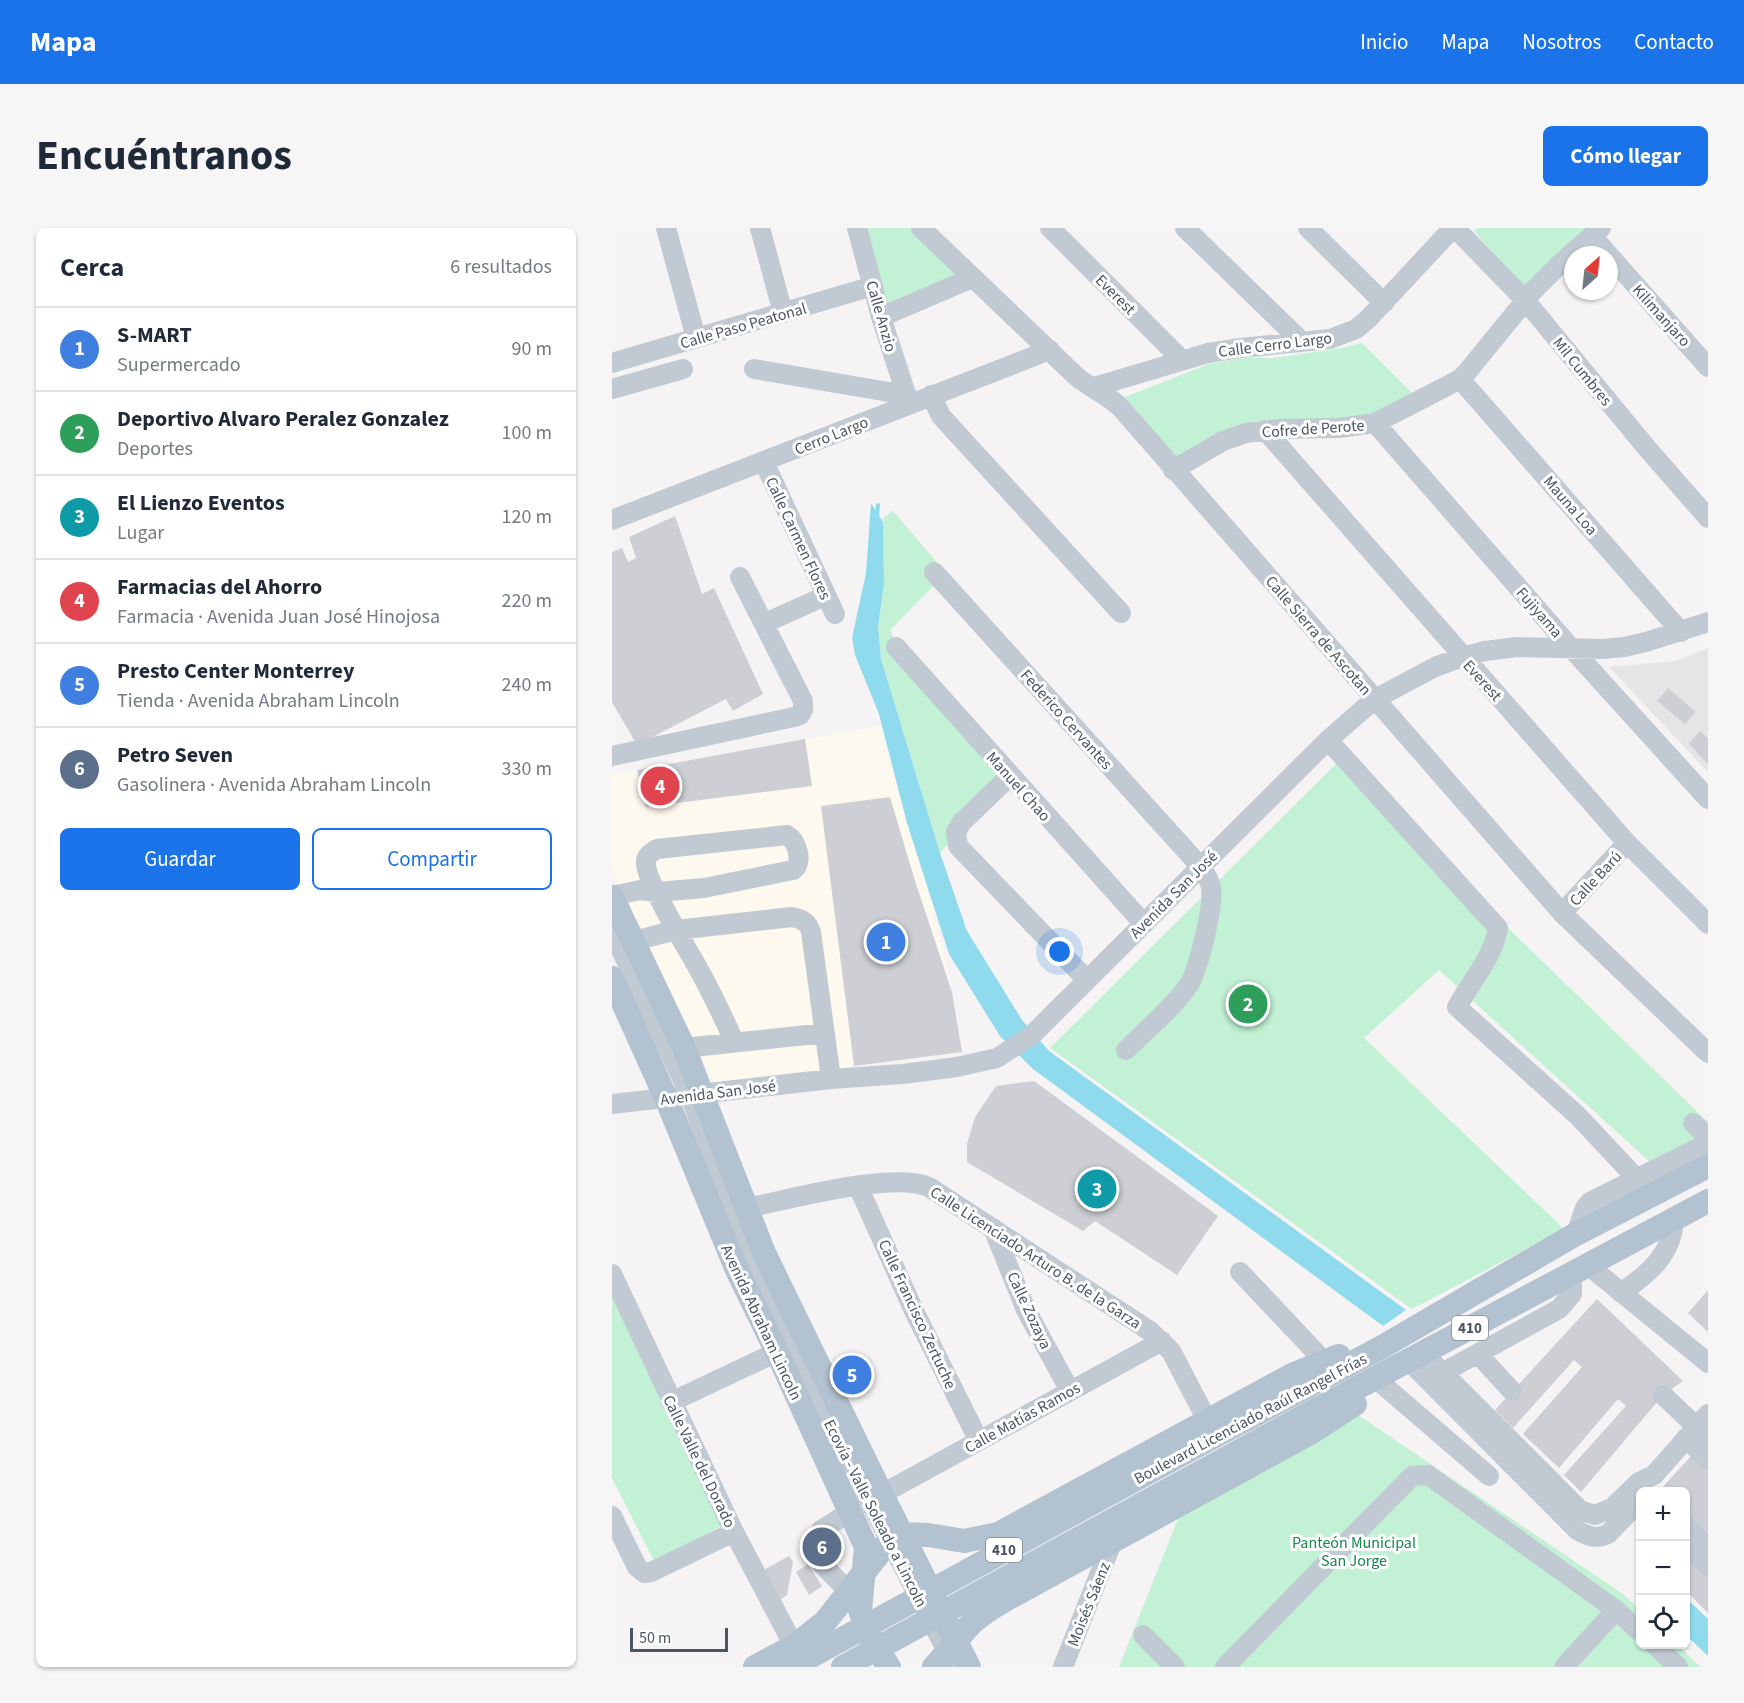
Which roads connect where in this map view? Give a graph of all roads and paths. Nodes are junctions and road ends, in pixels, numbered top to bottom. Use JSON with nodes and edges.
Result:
{"nodes":[{"id":1,"x":666,"y":228,"type":"edge"},
{"id":2,"x":760,"y":228,"type":"edge"},
{"id":3,"x":856,"y":228,"type":"edge"},
{"id":4,"x":921,"y":228,"type":"edge"},
{"id":5,"x":1050,"y":228,"type":"edge"},
{"id":6,"x":1185,"y":228,"type":"edge"},
{"id":7,"x":1308,"y":228,"type":"edge"},
{"id":8,"x":1454,"y":228,"type":"edge"},
{"id":9,"x":1596,"y":232,"type":"edge"},
{"id":10,"x":972,"y":278,"type":"junction"},
{"id":11,"x":873,"y":286,"type":"junction"},
{"id":12,"x":1525,"y":300,"type":"junction"},
{"id":13,"x":1384,"y":303,"type":"junction"},
{"id":14,"x":783,"y":313,"type":"junction"},
{"id":15,"x":881,"y":317,"type":"junction"},
{"id":16,"x":696,"y":338,"type":"junction"},
{"id":17,"x":1301,"y":341,"type":"junction"},
{"id":18,"x":1050,"y":350,"type":"junction"},
{"id":19,"x":1182,"y":360,"type":"junction"},
{"id":20,"x":612,"y":363,"type":"edge"},
{"id":21,"x":1708,"y":367,"type":"edge"},
{"id":22,"x":683,"y":369,"type":"dead end"},
{"id":23,"x":754,"y":369,"type":"dead end"},
{"id":24,"x":1460,"y":379,"type":"junction"},
{"id":25,"x":1094,"y":387,"type":"junction"},
{"id":26,"x":612,"y":389,"type":"edge"},
{"id":27,"x":931,"y":395,"type":"junction"},
{"id":28,"x":908,"y":398,"type":"junction"},
{"id":29,"x":1375,"y":423,"type":"junction"},
{"id":30,"x":1264,"y":430,"type":"junction"},
{"id":31,"x":764,"y":462,"type":"junction"},
{"id":32,"x":1173,"y":470,"type":"junction"},
{"id":33,"x":1708,"y":518,"type":"edge"},
{"id":34,"x":612,"y":520,"type":"edge"},
{"id":35,"x":934,"y":572,"type":"dead end"},
{"id":36,"x":740,"y":577,"type":"dead end"},
{"id":37,"x":825,"y":596,"type":"junction"},
{"id":38,"x":1121,"y":613,"type":"dead end"},
{"id":39,"x":835,"y":614,"type":"dead end"},
{"id":40,"x":1708,"y":622,"type":"edge"},
{"id":41,"x":765,"y":623,"type":"junction"},
{"id":42,"x":1681,"y":632,"type":"junction"},
{"id":43,"x":896,"y":647,"type":"dead end"},
{"id":44,"x":1572,"y":649,"type":"junction"},
{"id":45,"x":1462,"y":657,"type":"junction"},
{"id":46,"x":1375,"y":699,"type":"junction"},
{"id":47,"x":1328,"y":740,"type":"junction"},
{"id":48,"x":612,"y":756,"type":"edge"},
{"id":49,"x":1010,"y":776,"type":"junction"},
{"id":50,"x":1708,"y":799,"type":"edge"},
{"id":51,"x":1627,"y":843,"type":"junction"},
{"id":52,"x":1200,"y":866,"type":"junction"},
{"id":53,"x":657,"y":892,"type":"junction"},
{"id":54,"x":612,"y":897,"type":"edge"},
{"id":55,"x":1562,"y":913,"type":"junction"},
{"id":56,"x":1144,"y":924,"type":"junction"},
{"id":57,"x":1708,"y":924,"type":"edge"},
{"id":58,"x":676,"y":930,"type":"junction"},
{"id":59,"x":619,"y":941,"type":"edge"},
{"id":60,"x":612,"y":978,"type":"edge"},
{"id":61,"x":1087,"y":980,"type":"junction"},
{"id":62,"x":825,"y":1033,"type":"junction"},
{"id":63,"x":734,"y":1041,"type":"junction"},
{"id":64,"x":684,"y":1048,"type":"junction"},
{"id":65,"x":1126,"y":1050,"type":"dead end"},
{"id":66,"x":1708,"y":1053,"type":"edge"},
{"id":67,"x":831,"y":1079,"type":"junction"},
{"id":68,"x":685,"y":1096,"type":"junction"},
{"id":69,"x":612,"y":1104,"type":"edge"},
{"id":70,"x":1693,"y":1123,"type":"dead end"},
{"id":71,"x":1708,"y":1138,"type":"edge"},
{"id":72,"x":1708,"y":1143,"type":"edge"},
{"id":73,"x":1708,"y":1153,"type":"edge"},
{"id":74,"x":1708,"y":1166,"type":"edge"},
{"id":75,"x":1637,"y":1179,"type":"junction"},
{"id":76,"x":1676,"y":1183,"type":"junction"},
{"id":77,"x":858,"y":1186,"type":"junction"},
{"id":78,"x":1708,"y":1202,"type":"edge"},
{"id":79,"x":746,"y":1208,"type":"junction"},
{"id":80,"x":1674,"y":1220,"type":"junction"},
{"id":81,"x":993,"y":1228,"type":"junction"},
{"id":82,"x":1576,"y":1234,"type":"junction"},
{"id":83,"x":1580,"y":1271,"type":"junction"},
{"id":84,"x":1240,"y":1272,"type":"dead end"},
{"id":85,"x":612,"y":1274,"type":"edge"},
{"id":86,"x":1621,"y":1293,"type":"junction"},
{"id":87,"x":1162,"y":1341,"type":"junction"},
{"id":88,"x":1382,"y":1347,"type":"junction"},
{"id":89,"x":777,"y":1352,"type":"junction"},
{"id":90,"x":1478,"y":1354,"type":"junction"},
{"id":91,"x":1410,"y":1359,"type":"junction"},
{"id":92,"x":1324,"y":1361,"type":"junction"},
{"id":93,"x":1708,"y":1363,"type":"edge"},
{"id":94,"x":1436,"y":1377,"type":"junction"},
{"id":95,"x":1382,"y":1384,"type":"junction"},
{"id":96,"x":1070,"y":1391,"type":"junction"},
{"id":97,"x":1512,"y":1391,"type":"dead end"},
{"id":98,"x":1663,"y":1395,"type":"dead end"},
{"id":99,"x":671,"y":1402,"type":"junction"},
{"id":100,"x":1212,"y":1427,"type":"junction"},
{"id":101,"x":1699,"y":1429,"type":"edge"},
{"id":102,"x":979,"y":1441,"type":"junction"},
{"id":103,"x":1708,"y":1460,"type":"edge"},
{"id":104,"x":1489,"y":1476,"type":"dead end"},
{"id":105,"x":1647,"y":1487,"type":"edge"},
{"id":106,"x":1075,"y":1492,"type":"junction"},
{"id":107,"x":882,"y":1494,"type":"junction"},
{"id":108,"x":1636,"y":1496,"type":"edge"},
{"id":109,"x":850,"y":1512,"type":"junction"},
{"id":110,"x":612,"y":1516,"type":"edge"},
{"id":111,"x":1690,"y":1530,"type":"edge"},
{"id":112,"x":734,"y":1532,"type":"junction"},
{"id":113,"x":892,"y":1541,"type":"junction"},
{"id":114,"x":1107,"y":1544,"type":"junction"},
{"id":115,"x":1708,"y":1548,"type":"edge"},
{"id":116,"x":1690,"y":1549,"type":"edge"},
{"id":117,"x":1708,"y":1566,"type":"edge"},
{"id":118,"x":864,"y":1571,"type":"junction"},
{"id":119,"x":848,"y":1592,"type":"junction"},
{"id":120,"x":1616,"y":1610,"type":"junction"},
{"id":121,"x":1636,"y":1628,"type":"edge"},
{"id":122,"x":1143,"y":1635,"type":"dead end"},
{"id":123,"x":1659,"y":1649,"type":"edge"},
{"id":124,"x":787,"y":1658,"type":"edge"},
{"id":125,"x":946,"y":1659,"type":"edge"},
{"id":126,"x":755,"y":1667,"type":"edge"},
{"id":127,"x":843,"y":1667,"type":"edge"},
{"id":128,"x":889,"y":1667,"type":"edge"},
{"id":129,"x":969,"y":1667,"type":"edge"},
{"id":130,"x":1063,"y":1667,"type":"edge"},
{"id":131,"x":1175,"y":1667,"type":"edge"},
{"id":132,"x":1225,"y":1667,"type":"edge"},
{"id":133,"x":1564,"y":1667,"type":"edge"},
{"id":134,"x":1678,"y":1667,"type":"edge"}],
"edges":[{"from":1,"to":16,"type":"street"},
{"from":2,"to":14,"type":"street"},
{"from":3,"to":11,"type":"street","name":"Calle Anzio"},
{"from":4,"to":10,"type":"street","name":"Calle Sierra de Ascotan"},
{"from":5,"to":19,"type":"street","name":"Everest"},
{"from":6,"to":17,"type":"street"},
{"from":7,"to":13,"type":"street"},
{"from":8,"to":12,"type":"street","name":"Mil Cumbres"},
{"from":8,"to":13,"type":"street","name":"Calle Cerro Largo"},
{"from":9,"to":12,"type":"street","name":"Cofre de Perote"},
{"from":9,"to":21,"type":"street","name":"Kilimanjaro"},
{"from":10,"to":15,"type":"street"},
{"from":10,"to":18,"type":"street","name":"Calle Sierra de Ascotan"},
{"from":11,"to":14,"type":"street","name":"Calle Paso Peatonal"},
{"from":11,"to":15,"type":"street","name":"Calle Anzio"},
{"from":12,"to":24,"type":"street","name":"Cofre de Perote"},
{"from":12,"to":33,"type":"street","name":"Mil Cumbres"},
{"from":13,"to":17,"type":"street","name":"Calle Cerro Largo"},
{"from":14,"to":16,"type":"street","name":"Calle Paso Peatonal"},
{"from":15,"to":28,"type":"street","name":"Calle Anzio"},
{"from":16,"to":20,"type":"street","name":"Calle Paso Peatonal"},
{"from":17,"to":19,"type":"street","name":"Calle Cerro Largo"},
{"from":18,"to":25,"type":"street","name":"Calle Sierra de Ascotan"},
{"from":18,"to":27,"type":"street","name":"Cerro Largo"},
{"from":19,"to":25,"type":"street","name":"Calle Cerro Largo"},
{"from":22,"to":26,"type":"street"},
{"from":23,"to":28,"type":"street"},
{"from":24,"to":29,"type":"street","name":"Cofre de Perote"},
{"from":24,"to":42,"type":"street","name":"Mauna Loa"},
{"from":25,"to":32,"type":"street","name":"Calle Sierra de Ascotan"},
{"from":27,"to":28,"type":"street","name":"Cerro Largo"},
{"from":27,"to":38,"type":"street"},
{"from":28,"to":31,"type":"street","name":"Cerro Largo"},
{"from":29,"to":30,"type":"street","name":"Cofre de Perote"},
{"from":29,"to":44,"type":"street","name":"Fujiyama"},
{"from":30,"to":32,"type":"street","name":"Cofre de Perote"},
{"from":30,"to":45,"type":"street","name":"Everest"},
{"from":31,"to":34,"type":"street","name":"Cerro Largo"},
{"from":31,"to":37,"type":"street","name":"Calle Carmen Flores"},
{"from":32,"to":46,"type":"street","name":"Calle Sierra de Ascotan"},
{"from":35,"to":52,"type":"street","name":"Federico Cervantes"},
{"from":36,"to":41,"type":"street"},
{"from":37,"to":39,"type":"street","name":"Calle Carmen Flores"},
{"from":37,"to":41,"type":"street"},
{"from":40,"to":42,"type":"street","name":"Avenida San José"},
{"from":41,"to":48,"type":"street"},
{"from":42,"to":44,"type":"street","name":"Avenida San José"},
{"from":43,"to":49,"type":"street","name":"Manuel Chao"},
{"from":44,"to":45,"type":"street","name":"Avenida San José"},
{"from":44,"to":50,"type":"street","name":"Fujiyama"},
{"from":45,"to":46,"type":"street","name":"Avenida San José"},
{"from":45,"to":51,"type":"street","name":"Everest"},
{"from":46,"to":47,"type":"street","name":"Avenida San José"},
{"from":46,"to":55,"type":"street","name":"Calle Sierra de Ascotan"},
{"from":47,"to":52,"type":"street","name":"Avenida San José"},
{"from":47,"to":75,"type":"street"},
{"from":49,"to":56,"type":"street","name":"Manuel Chao"},
{"from":49,"to":61,"type":"street"},
{"from":51,"to":55,"type":"street","name":"Calle Barú"},
{"from":51,"to":57,"type":"street","name":"Everest"},
{"from":52,"to":56,"type":"street","name":"Avenida San José"},
{"from":52,"to":65,"type":"street","name":"Federico Cervantes"},
{"from":53,"to":53,"type":"street"},
{"from":53,"to":54,"type":"street"},
{"from":53,"to":58,"type":"street"},
{"from":54,"to":59,"type":"main road"},
{"from":55,"to":66,"type":"street","name":"Calle Sierra de Ascotan"},
{"from":56,"to":61,"type":"street","name":"Avenida San José"},
{"from":58,"to":59,"type":"street"},
{"from":58,"to":62,"type":"street"},
{"from":58,"to":63,"type":"street"},
{"from":59,"to":64,"type":"main road"},
{"from":59,"to":68,"type":"street","name":"Ecovía - Valle Soleado a Lincoln"},
{"from":60,"to":68,"type":"main road","name":"Avenida Abraham Lincoln"},
{"from":61,"to":67,"type":"street","name":"Avenida San José"},
{"from":62,"to":63,"type":"street"},
{"from":62,"to":67,"type":"street"},
{"from":63,"to":64,"type":"street"},
{"from":64,"to":68,"type":"main road"},
{"from":67,"to":68,"type":"street","name":"Avenida San José"},
{"from":68,"to":69,"type":"street","name":"Avenida San José"},
{"from":68,"to":79,"type":"main road"},
{"from":68,"to":89,"type":"main road","name":"Avenida Abraham Lincoln"},
{"from":68,"to":113,"type":"street","name":"Ecovía - Valle Soleado a Lincoln"},
{"from":70,"to":71,"type":"street"},
{"from":72,"to":75,"type":"street"},
{"from":73,"to":76,"type":"main road"},
{"from":74,"to":76,"type":"main road","name":"Boulevard Licenciado Raúl Rangel Frías","number":"410"},
{"from":75,"to":82,"type":"street"},
{"from":76,"to":82,"type":"main road","name":"Boulevard Licenciado Raúl Rangel Frías","number":"410"},
{"from":77,"to":79,"type":"street","name":"Calle Licenciado Arturo B. de la Garza"},
{"from":77,"to":81,"type":"street","name":"Calle Licenciado Arturo B. de la Garza"},
{"from":77,"to":102,"type":"street","name":"Calle Francisco Zertuche"},
{"from":78,"to":80,"type":"main road","name":"Boulevard Licenciado Raúl Rangel Frías","number":"410"},
{"from":79,"to":107,"type":"main road"},
{"from":80,"to":83,"type":"main road","name":"Boulevard Licenciado Raúl Rangel Frías","number":"410"},
{"from":80,"to":86,"type":"street"},
{"from":81,"to":87,"type":"street","name":"Calle Licenciado Arturo B. de la Garza"},
{"from":81,"to":96,"type":"street","name":"Calle Zozaya"},
{"from":82,"to":88,"type":"main road","name":"Boulevard Licenciado Raúl Rangel Frías","number":"410"},
{"from":83,"to":86,"type":"street"},
{"from":83,"to":90,"type":"street"},
{"from":83,"to":91,"type":"main road","name":"Boulevard Licenciado Raúl Rangel Frías","number":"410"},
{"from":84,"to":92,"type":"street"},
{"from":85,"to":99,"type":"street","name":"Calle Valle del Dorado"},
{"from":86,"to":93,"type":"street"},
{"from":87,"to":96,"type":"street","name":"Calle Matías Ramos"},
{"from":87,"to":100,"type":"street","name":"Calle Licenciado Arturo B. de la Garza"},
{"from":88,"to":92,"type":"main road"},
{"from":88,"to":100,"type":"main road","name":"Boulevard Licenciado Raúl Rangel Frías","number":"410"},
{"from":89,"to":99,"type":"street"},
{"from":89,"to":109,"type":"main road","name":"Avenida Abraham Lincoln"},
{"from":90,"to":94,"type":"street"},
{"from":90,"to":97,"type":"street"},
{"from":91,"to":94,"type":"street"},
{"from":91,"to":95,"type":"main road"},
{"from":91,"to":127,"type":"main road","name":"Boulevard Licenciado Raúl Rangel Frías","number":"410"},
{"from":92,"to":100,"type":"main road"},
{"from":94,"to":108,"type":"street"},
{"from":95,"to":104,"type":"street"},
{"from":95,"to":114,"type":"main road"},
{"from":96,"to":102,"type":"street","name":"Calle Matías Ramos"},
{"from":98,"to":101,"type":"street"},
{"from":99,"to":112,"type":"street","name":"Calle Valle del Dorado"},
{"from":100,"to":106,"type":"main road"},
{"from":100,"to":124,"type":"main road","name":"Boulevard Licenciado Raúl Rangel Frías","number":"410"},
{"from":101,"to":103,"type":"street"},
{"from":101,"to":105,"type":"street"},
{"from":102,"to":107,"type":"street","name":"Calle Matías Ramos"},
{"from":106,"to":113,"type":"main road"},
{"from":106,"to":114,"type":"main road"},
{"from":106,"to":114,"type":"main road"},
{"from":107,"to":113,"type":"main road"},
{"from":109,"to":118,"type":"main road","name":"Avenida Abraham Lincoln"},
{"from":109,"to":119,"type":"street"},
{"from":110,"to":112,"type":"street"},
{"from":111,"to":115,"type":"street"},
{"from":112,"to":124,"type":"street","name":"Calle Valle del Dorado"},
{"from":113,"to":118,"type":"main road"},
{"from":113,"to":125,"type":"main road"},
{"from":114,"to":125,"type":"main road"},
{"from":114,"to":130,"type":"street","name":"Moisés Sáenz"},
{"from":116,"to":117,"type":"street"},
{"from":118,"to":119,"type":"main road"},
{"from":118,"to":128,"type":"main road","name":"Avenida Abraham Lincoln"},
{"from":119,"to":124,"type":"main road"},
{"from":120,"to":121,"type":"street"},
{"from":120,"to":132,"type":"street"},
{"from":120,"to":133,"type":"street"},
{"from":122,"to":131,"type":"street"},
{"from":123,"to":134,"type":"street"},
{"from":124,"to":126,"type":"main road"},
{"from":125,"to":129,"type":"main road"}]}
